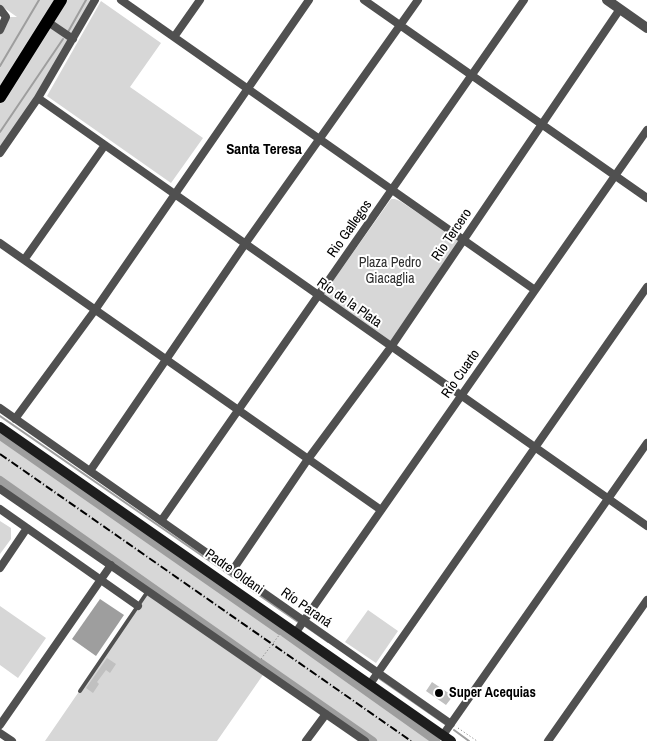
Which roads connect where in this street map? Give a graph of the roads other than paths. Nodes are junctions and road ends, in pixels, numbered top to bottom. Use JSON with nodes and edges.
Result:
{"nodes":[{"id":1,"x":61,"y":0,"type":"edge"},
{"id":2,"x":95,"y":0,"type":"edge"},
{"id":3,"x":121,"y":0,"type":"edge"},
{"id":4,"x":200,"y":0,"type":"edge"},
{"id":5,"x":309,"y":0,"type":"edge"},
{"id":6,"x":364,"y":0,"type":"edge"},
{"id":7,"x":418,"y":0,"type":"edge"},
{"id":8,"x":524,"y":0,"type":"edge"},
{"id":9,"x":607,"y":0,"type":"edge"},
{"id":10,"x":0,"y":9,"type":"edge"},
{"id":11,"x":620,"y":9,"type":"junction"},
{"id":12,"x":48,"y":22,"type":"junction"},
{"id":13,"x":400,"y":25,"type":"junction"},
{"id":14,"x":647,"y":28,"type":"edge"},
{"id":15,"x":0,"y":30,"type":"edge"},
{"id":16,"x":174,"y":37,"type":"junction"},
{"id":17,"x":73,"y":39,"type":"junction"},
{"id":18,"x":472,"y":75,"type":"junction"},
{"id":19,"x":248,"y":89,"type":"junction"},
{"id":20,"x":0,"y":97,"type":"edge"},
{"id":21,"x":38,"y":98,"type":"junction"},
{"id":22,"x":543,"y":125,"type":"junction"},
{"id":23,"x":647,"y":130,"type":"edge"},
{"id":24,"x":320,"y":140,"type":"junction"},
{"id":25,"x":105,"y":145,"type":"junction"},
{"id":26,"x":0,"y":153,"type":"edge"},
{"id":27,"x":615,"y":176,"type":"junction"},
{"id":28,"x":392,"y":190,"type":"junction"},
{"id":29,"x":175,"y":194,"type":"junction"},
{"id":30,"x":647,"y":198,"type":"edge"},
{"id":31,"x":464,"y":240,"type":"junction"},
{"id":32,"x":0,"y":243,"type":"edge"},
{"id":33,"x":245,"y":244,"type":"junction"},
{"id":34,"x":24,"y":260,"type":"junction"},
{"id":35,"x":647,"y":287,"type":"edge"},
{"id":36,"x":535,"y":290,"type":"junction"},
{"id":37,"x":319,"y":296,"type":"junction"},
{"id":38,"x":95,"y":310,"type":"junction"},
{"id":39,"x":390,"y":347,"type":"junction"},
{"id":40,"x":166,"y":360,"type":"junction"},
{"id":41,"x":460,"y":396,"type":"junction"},
{"id":42,"x":0,"y":408,"type":"edge"},
{"id":43,"x":239,"y":410,"type":"junction"},
{"id":44,"x":15,"y":419,"type":"junction"},
{"id":45,"x":0,"y":427,"type":"edge"},
{"id":46,"x":647,"y":443,"type":"edge"},
{"id":47,"x":534,"y":448,"type":"junction"},
{"id":48,"x":308,"y":459,"type":"junction"},
{"id":49,"x":90,"y":471,"type":"junction"},
{"id":50,"x":0,"y":489,"type":"edge"},
{"id":51,"x":608,"y":499,"type":"junction"},
{"id":52,"x":0,"y":509,"type":"edge"},
{"id":53,"x":381,"y":510,"type":"junction"},
{"id":54,"x":161,"y":521,"type":"junction"},
{"id":55,"x":647,"y":526,"type":"edge"},
{"id":56,"x":27,"y":528,"type":"junction"},
{"id":57,"x":111,"y":565,"type":"junction"},
{"id":58,"x":0,"y":568,"type":"edge"},
{"id":59,"x":232,"y":571,"type":"junction"},
{"id":60,"x":101,"y":580,"type":"junction"},
{"id":61,"x":148,"y":591,"type":"junction"},
{"id":62,"x":647,"y":600,"type":"edge"},
{"id":63,"x":138,"y":606,"type":"junction"},
{"id":64,"x":303,"y":621,"type":"junction"},
{"id":65,"x":292,"y":629,"type":"junction"},
{"id":66,"x":378,"y":673,"type":"junction"},
{"id":67,"x":370,"y":684,"type":"junction"},
{"id":68,"x":80,"y":691,"type":"dead end"},
{"id":69,"x":326,"y":714,"type":"junction"},
{"id":70,"x":451,"y":724,"type":"junction"},
{"id":71,"x":0,"y":725,"type":"edge"},
{"id":72,"x":0,"y":733,"type":"edge"},
{"id":73,"x":447,"y":738,"type":"edge"},
{"id":74,"x":12,"y":741,"type":"edge"},
{"id":75,"x":306,"y":741,"type":"edge"},
{"id":76,"x":365,"y":741,"type":"edge"},
{"id":77,"x":548,"y":741,"type":"edge"}],
"edges":[{"from":1,"to":12,"type":"highway"},
{"from":2,"to":17,"type":"street"},
{"from":3,"to":16,"type":"street"},
{"from":4,"to":16,"type":"street"},
{"from":5,"to":19,"type":"street"},
{"from":6,"to":13,"type":"street"},
{"from":7,"to":13,"type":"street"},
{"from":8,"to":18,"type":"street","name":"Rio Gallegos"},
{"from":9,"to":11,"type":"street"},
{"from":10,"to":15,"type":"street"},
{"from":11,"to":14,"type":"street"},
{"from":11,"to":22,"type":"street","name":"Rio Tercero"},
{"from":12,"to":17,"type":"street"},
{"from":12,"to":20,"type":"highway"},
{"from":13,"to":18,"type":"street"},
{"from":13,"to":24,"type":"street"},
{"from":16,"to":19,"type":"street"},
{"from":17,"to":21,"type":"street"},
{"from":18,"to":22,"type":"street"},
{"from":18,"to":28,"type":"street","name":"Rio Gallegos"},
{"from":19,"to":24,"type":"street"},
{"from":19,"to":29,"type":"street"},
{"from":21,"to":25,"type":"street","name":"Río de la Plata"},
{"from":21,"to":26,"type":"street"},
{"from":22,"to":27,"type":"street"},
{"from":22,"to":31,"type":"street","name":"Rio Tercero"},
{"from":23,"to":27,"type":"street","name":"Río Cuarto"},
{"from":24,"to":28,"type":"street"},
{"from":24,"to":33,"type":"street"},
{"from":25,"to":29,"type":"street","name":"Río de la Plata"},
{"from":25,"to":34,"type":"street"},
{"from":27,"to":30,"type":"street"},
{"from":27,"to":36,"type":"street","name":"Río Cuarto"},
{"from":28,"to":31,"type":"street"},
{"from":28,"to":37,"type":"street","name":"Rio Gallegos"},
{"from":29,"to":33,"type":"street","name":"Río de la Plata"},
{"from":29,"to":38,"type":"street"},
{"from":31,"to":36,"type":"street"},
{"from":31,"to":39,"type":"street","name":"Rio Tercero"},
{"from":32,"to":34,"type":"street"},
{"from":33,"to":37,"type":"street","name":"Río de la Plata"},
{"from":33,"to":40,"type":"street"},
{"from":34,"to":38,"type":"street"},
{"from":35,"to":47,"type":"street"},
{"from":36,"to":41,"type":"street","name":"Río Cuarto"},
{"from":37,"to":39,"type":"street","name":"Río de la Plata"},
{"from":37,"to":43,"type":"street","name":"Rio Gallegos"},
{"from":38,"to":40,"type":"street"},
{"from":38,"to":44,"type":"street"},
{"from":39,"to":41,"type":"street","name":"Río de la Plata"},
{"from":39,"to":48,"type":"street","name":"Rio Tercero"},
{"from":40,"to":43,"type":"street"},
{"from":40,"to":49,"type":"street"},
{"from":41,"to":47,"type":"street","name":"Río de la Plata"},
{"from":41,"to":53,"type":"street","name":"Río Cuarto"},
{"from":42,"to":44,"type":"street","name":"Río Paraná"},
{"from":43,"to":48,"type":"street"},
{"from":43,"to":54,"type":"street","name":"Rio Gallegos"},
{"from":44,"to":49,"type":"street","name":"Río Paraná"},
{"from":45,"to":65,"type":"main road","name":"Padre Oldani"},
{"from":46,"to":51,"type":"street"},
{"from":47,"to":51,"type":"street","name":"Río de la Plata"},
{"from":47,"to":66,"type":"street"},
{"from":48,"to":53,"type":"street"},
{"from":48,"to":59,"type":"street","name":"Rio Tercero"},
{"from":49,"to":54,"type":"street","name":"Río Paraná"},
{"from":50,"to":57,"type":"street"},
{"from":51,"to":55,"type":"street","name":"Río de la Plata"},
{"from":51,"to":70,"type":"street"},
{"from":52,"to":56,"type":"street"},
{"from":53,"to":64,"type":"street","name":"Río Cuarto"},
{"from":54,"to":59,"type":"street","name":"Río Paraná"},
{"from":56,"to":58,"type":"street"},
{"from":56,"to":60,"type":"street"},
{"from":57,"to":60,"type":"street"},
{"from":57,"to":61,"type":"street"},
{"from":59,"to":64,"type":"street","name":"Río Paraná"},
{"from":60,"to":63,"type":"street"},
{"from":60,"to":71,"type":"street"},
{"from":61,"to":63,"type":"lane"},
{"from":61,"to":69,"type":"street"},
{"from":62,"to":77,"type":"street"},
{"from":63,"to":68,"type":"lane"},
{"from":64,"to":65,"type":"street","name":"Río Cuarto"},
{"from":64,"to":66,"type":"street","name":"Río Paraná"},
{"from":65,"to":67,"type":"main road","name":"Padre Oldani"},
{"from":66,"to":67,"type":"street"},
{"from":66,"to":70,"type":"street","name":"Río Paraná"},
{"from":67,"to":73,"type":"main road","name":"Padre Oldani"},
{"from":69,"to":75,"type":"street"},
{"from":69,"to":76,"type":"street"},
{"from":70,"to":73,"type":"street"},
{"from":72,"to":74,"type":"street"}]}
